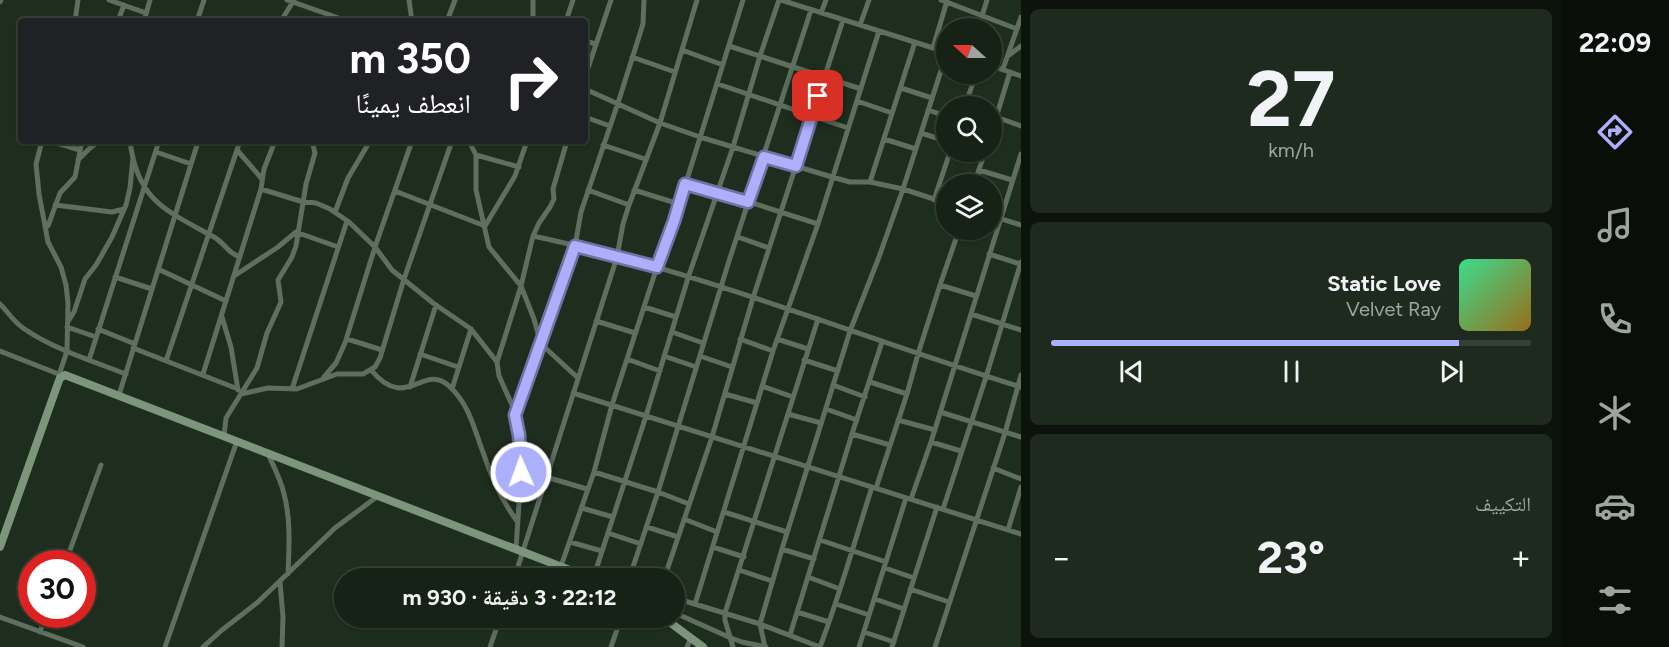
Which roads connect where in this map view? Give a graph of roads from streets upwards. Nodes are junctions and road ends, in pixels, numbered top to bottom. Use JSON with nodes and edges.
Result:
{"nodes":[{"id":1,"x":78,"y":0,"type":"edge"},
{"id":2,"x":109,"y":0,"type":"edge"},
{"id":3,"x":150,"y":0,"type":"edge"},
{"id":4,"x":204,"y":0,"type":"edge"},
{"id":5,"x":290,"y":0,"type":"edge"},
{"id":6,"x":409,"y":0,"type":"edge"},
{"id":7,"x":455,"y":0,"type":"edge"},
{"id":8,"x":533,"y":0,"type":"edge"},
{"id":9,"x":573,"y":0,"type":"edge"},
{"id":10,"x":611,"y":0,"type":"edge"},
{"id":11,"x":644,"y":0,"type":"edge"},
{"id":12,"x":697,"y":0,"type":"edge"},
{"id":13,"x":743,"y":0,"type":"edge"},
{"id":14,"x":780,"y":0,"type":"edge"},
{"id":15,"x":826,"y":0,"type":"edge"},
{"id":16,"x":869,"y":0,"type":"edge"},
{"id":17,"x":987,"y":0,"type":"edge"},
{"id":18,"x":945,"y":1,"type":"edge"},
{"id":19,"x":124,"y":5,"type":"junction"},
{"id":20,"x":811,"y":10,"type":"junction"},
{"id":21,"x":147,"y":13,"type":"junction"},
{"id":22,"x":821,"y":13,"type":"junction"},
{"id":23,"x":982,"y":16,"type":"junction"},
{"id":24,"x":1021,"y":16,"type":"edge"},
{"id":25,"x":75,"y":18,"type":"edge"},
{"id":26,"x":119,"y":18,"type":"edge"},
{"id":27,"x":145,"y":18,"type":"edge"},
{"id":28,"x":198,"y":18,"type":"edge"},
{"id":29,"x":284,"y":18,"type":"edge"},
{"id":30,"x":339,"y":18,"type":"edge"},
{"id":31,"x":412,"y":18,"type":"edge"},
{"id":32,"x":448,"y":18,"type":"edge"},
{"id":33,"x":533,"y":18,"type":"edge"},
{"id":34,"x":567,"y":18,"type":"edge"},
{"id":35,"x":843,"y":20,"type":"junction"},
{"id":36,"x":860,"y":25,"type":"junction"},
{"id":37,"x":1017,"y":29,"type":"junction"},
{"id":38,"x":879,"y":31,"type":"junction"},
{"id":39,"x":588,"y":42,"type":"edge"},
{"id":40,"x":915,"y":42,"type":"junction"},
{"id":41,"x":596,"y":44,"type":"junction"},
{"id":42,"x":729,"y":46,"type":"junction"},
{"id":43,"x":1021,"y":46,"type":"edge"},
{"id":44,"x":933,"y":48,"type":"junction"},
{"id":45,"x":936,"y":49,"type":"edge"},
{"id":46,"x":682,"y":50,"type":"junction"},
{"id":47,"x":760,"y":56,"type":"junction"},
{"id":48,"x":1007,"y":56,"type":"junction"},
{"id":49,"x":632,"y":57,"type":"junction"},
{"id":50,"x":723,"y":65,"type":"junction"},
{"id":51,"x":793,"y":66,"type":"junction"},
{"id":52,"x":588,"y":68,"type":"edge"},
{"id":53,"x":1003,"y":69,"type":"joint"},
{"id":54,"x":675,"y":72,"type":"junction"},
{"id":55,"x":1010,"y":72,"type":"junction"},
{"id":56,"x":1021,"y":76,"type":"edge"},
{"id":57,"x":825,"y":77,"type":"junction"},
{"id":58,"x":718,"y":84,"type":"junction"},
{"id":59,"x":936,"y":84,"type":"edge"},
{"id":60,"x":901,"y":88,"type":"junction"},
{"id":61,"x":861,"y":89,"type":"junction"},
{"id":62,"x":588,"y":90,"type":"edge"},
{"id":63,"x":748,"y":95,"type":"junction"},
{"id":64,"x":932,"y":98,"type":"junction"},
{"id":65,"x":1002,"y":98,"type":"edge"},
{"id":66,"x":857,"y":101,"type":"junction"},
{"id":67,"x":618,"y":104,"type":"junction"},
{"id":68,"x":781,"y":105,"type":"junction"},
{"id":69,"x":928,"y":110,"type":"junction"},
{"id":70,"x":892,"y":113,"type":"junction"},
{"id":71,"x":936,"y":113,"type":"edge"},
{"id":72,"x":811,"y":116,"type":"junction"},
{"id":73,"x":588,"y":118,"type":"edge"},
{"id":74,"x":1002,"y":119,"type":"edge"},
{"id":75,"x":660,"y":123,"type":"junction"},
{"id":76,"x":610,"y":126,"type":"junction"},
{"id":77,"x":1021,"y":126,"type":"edge"},
{"id":78,"x":848,"y":128,"type":"junction"},
{"id":79,"x":921,"y":133,"type":"junction"},
{"id":80,"x":700,"y":137,"type":"junction"},
{"id":81,"x":936,"y":138,"type":"edge"},
{"id":82,"x":884,"y":139,"type":"junction"},
{"id":83,"x":41,"y":144,"type":"edge"},
{"id":84,"x":60,"y":144,"type":"edge"},
{"id":85,"x":81,"y":144,"type":"edge"},
{"id":86,"x":95,"y":144,"type":"edge"},
{"id":87,"x":131,"y":144,"type":"edge"},
{"id":88,"x":158,"y":144,"type":"edge"},
{"id":89,"x":195,"y":144,"type":"edge"},
{"id":90,"x":239,"y":144,"type":"edge"},
{"id":91,"x":274,"y":144,"type":"edge"},
{"id":92,"x":313,"y":144,"type":"edge"},
{"id":93,"x":368,"y":144,"type":"edge"},
{"id":94,"x":411,"y":144,"type":"edge"},
{"id":95,"x":451,"y":144,"type":"edge"},
{"id":96,"x":470,"y":144,"type":"edge"},
{"id":97,"x":526,"y":144,"type":"edge"},
{"id":98,"x":565,"y":144,"type":"edge"},
{"id":99,"x":603,"y":145,"type":"junction"},
{"id":100,"x":733,"y":147,"type":"junction"},
{"id":101,"x":916,"y":149,"type":"junction"},
{"id":102,"x":80,"y":150,"type":"junction"},
{"id":103,"x":237,"y":150,"type":"junction"},
{"id":104,"x":156,"y":152,"type":"junction"},
{"id":105,"x":1021,"y":154,"type":"edge"},
{"id":106,"x":476,"y":155,"type":"junction"},
{"id":107,"x":133,"y":157,"type":"junction"},
{"id":108,"x":764,"y":157,"type":"junction"},
{"id":109,"x":645,"y":159,"type":"junction"},
{"id":110,"x":77,"y":161,"type":"junction"},
{"id":111,"x":947,"y":162,"type":"edge"},
{"id":112,"x":982,"y":162,"type":"edge"},
{"id":113,"x":191,"y":164,"type":"junction"},
{"id":114,"x":796,"y":166,"type":"junction"},
{"id":115,"x":1019,"y":166,"type":"edge"},
{"id":116,"x":519,"y":167,"type":"junction"},
{"id":117,"x":980,"y":170,"type":"junction"},
{"id":118,"x":978,"y":174,"type":"edge"},
{"id":119,"x":832,"y":177,"type":"junction"},
{"id":120,"x":262,"y":179,"type":"junction"},
{"id":121,"x":1012,"y":180,"type":"junction"},
{"id":122,"x":870,"y":182,"type":"junction"},
{"id":123,"x":685,"y":184,"type":"junction"},
{"id":124,"x":145,"y":189,"type":"junction"},
{"id":125,"x":261,"y":189,"type":"junction"},
{"id":126,"x":903,"y":189,"type":"junction"},
{"id":127,"x":395,"y":190,"type":"junction"},
{"id":128,"x":588,"y":190,"type":"junction"},
{"id":129,"x":634,"y":190,"type":"junction"},
{"id":130,"x":718,"y":192,"type":"junction"},
{"id":131,"x":934,"y":200,"type":"joint"},
{"id":132,"x":303,"y":201,"type":"junction"},
{"id":133,"x":748,"y":202,"type":"junction"},
{"id":134,"x":679,"y":204,"type":"junction"},
{"id":135,"x":55,"y":205,"type":"junction"},
{"id":136,"x":431,"y":205,"type":"junction"},
{"id":137,"x":629,"y":205,"type":"junction"},
{"id":138,"x":124,"y":209,"type":"junction"},
{"id":139,"x":335,"y":212,"type":"junction"},
{"id":140,"x":781,"y":212,"type":"junction"},
{"id":141,"x":1002,"y":212,"type":"edge"},
{"id":142,"x":175,"y":216,"type":"junction"},
{"id":143,"x":1002,"y":220,"type":"edge"},
{"id":144,"x":347,"y":221,"type":"junction"},
{"id":145,"x":818,"y":224,"type":"junction"},
{"id":146,"x":1021,"y":225,"type":"edge"},
{"id":147,"x":485,"y":226,"type":"junction"},
{"id":148,"x":47,"y":232,"type":"junction"},
{"id":149,"x":299,"y":232,"type":"junction"},
{"id":150,"x":209,"y":235,"type":"junction"},
{"id":151,"x":533,"y":236,"type":"junction"},
{"id":152,"x":738,"y":237,"type":"junction"},
{"id":153,"x":956,"y":240,"type":"edge"},
{"id":154,"x":993,"y":240,"type":"edge"},
{"id":155,"x":575,"y":246,"type":"junction"},
{"id":156,"x":338,"y":247,"type":"junction"},
{"id":157,"x":375,"y":248,"type":"junction"},
{"id":158,"x":769,"y":248,"type":"junction"},
{"id":159,"x":989,"y":254,"type":"junction"},
{"id":160,"x":617,"y":257,"type":"junction"},
{"id":161,"x":240,"y":258,"type":"junction"},
{"id":162,"x":1021,"y":263,"type":"edge"},
{"id":163,"x":657,"y":267,"type":"junction"},
{"id":164,"x":158,"y":269,"type":"junction"},
{"id":165,"x":234,"y":276,"type":"junction"},
{"id":166,"x":115,"y":277,"type":"junction"},
{"id":167,"x":688,"y":278,"type":"junction"},
{"id":168,"x":404,"y":279,"type":"junction"},
{"id":169,"x":192,"y":285,"type":"junction"},
{"id":170,"x":940,"y":285,"type":"junction"},
{"id":171,"x":521,"y":286,"type":"junction"},
{"id":172,"x":721,"y":287,"type":"junction"},
{"id":173,"x":152,"y":289,"type":"junction"},
{"id":174,"x":976,"y":296,"type":"junction"},
{"id":175,"x":753,"y":298,"type":"junction"},
{"id":176,"x":226,"y":301,"type":"junction"},
{"id":177,"x":0,"y":304,"type":"edge"},
{"id":178,"x":436,"y":305,"type":"junction"},
{"id":179,"x":644,"y":307,"type":"junction"},
{"id":180,"x":788,"y":309,"type":"junction"},
{"id":181,"x":971,"y":314,"type":"junction"},
{"id":182,"x":221,"y":315,"type":"junction"},
{"id":183,"x":676,"y":317,"type":"junction"},
{"id":184,"x":818,"y":319,"type":"junction"},
{"id":185,"x":596,"y":321,"type":"junction"},
{"id":186,"x":67,"y":324,"type":"junction"},
{"id":187,"x":1002,"y":325,"type":"junction"},
{"id":188,"x":98,"y":329,"type":"junction"},
{"id":189,"x":471,"y":329,"type":"junction"},
{"id":190,"x":1021,"y":330,"type":"edge"},
{"id":191,"x":850,"y":331,"type":"junction"},
{"id":192,"x":672,"y":332,"type":"junction"},
{"id":193,"x":635,"y":333,"type":"junction"},
{"id":194,"x":96,"y":337,"type":"junction"},
{"id":195,"x":347,"y":339,"type":"junction"},
{"id":196,"x":740,"y":339,"type":"junction"},
{"id":197,"x":777,"y":339,"type":"junction"},
{"id":198,"x":882,"y":342,"type":"junction"},
{"id":199,"x":703,"y":343,"type":"junction"},
{"id":200,"x":541,"y":344,"type":"junction"},
{"id":201,"x":134,"y":346,"type":"junction"},
{"id":202,"x":808,"y":349,"type":"junction"},
{"id":203,"x":382,"y":350,"type":"junction"},
{"id":204,"x":0,"y":351,"type":"edge"},
{"id":205,"x":67,"y":351,"type":"junction"},
{"id":206,"x":773,"y":351,"type":"junction"},
{"id":207,"x":420,"y":354,"type":"junction"},
{"id":208,"x":918,"y":354,"type":"junction"},
{"id":209,"x":664,"y":356,"type":"junction"},
{"id":210,"x":700,"y":356,"type":"junction"},
{"id":211,"x":627,"y":359,"type":"junction"},
{"id":212,"x":89,"y":360,"type":"junction"},
{"id":213,"x":804,"y":360,"type":"junction"},
{"id":214,"x":166,"y":361,"type":"junction"},
{"id":215,"x":497,"y":362,"type":"junction"},
{"id":216,"x":954,"y":366,"type":"junction"},
{"id":217,"x":458,"y":367,"type":"junction"},
{"id":218,"x":696,"y":367,"type":"junction"},
{"id":219,"x":732,"y":367,"type":"junction"},
{"id":220,"x":371,"y":369,"type":"junction"},
{"id":221,"x":660,"y":370,"type":"junction"},
{"id":222,"x":838,"y":371,"type":"junction"},
{"id":223,"x":203,"y":374,"type":"junction"},
{"id":224,"x":61,"y":375,"type":"junction"},
{"id":225,"x":126,"y":375,"type":"junction"},
{"id":226,"x":1021,"y":375,"type":"edge"},
{"id":227,"x":986,"y":377,"type":"junction"},
{"id":228,"x":578,"y":378,"type":"junction"},
{"id":229,"x":321,"y":380,"type":"junction"},
{"id":230,"x":870,"y":382,"type":"junction"},
{"id":231,"x":833,"y":385,"type":"junction"},
{"id":232,"x":762,"y":386,"type":"junction"},
{"id":233,"x":1019,"y":386,"type":"edge"},
{"id":234,"x":410,"y":387,"type":"junction"},
{"id":235,"x":292,"y":389,"type":"junction"},
{"id":236,"x":452,"y":389,"type":"junction"},
{"id":237,"x":239,"y":393,"type":"junction"},
{"id":238,"x":573,"y":393,"type":"junction"},
{"id":239,"x":725,"y":394,"type":"junction"},
{"id":240,"x":907,"y":394,"type":"junction"},
{"id":241,"x":119,"y":395,"type":"junction"},
{"id":242,"x":792,"y":397,"type":"junction"},
{"id":243,"x":865,"y":397,"type":"junction"},
{"id":244,"x":757,"y":403,"type":"junction"},
{"id":245,"x":612,"y":405,"type":"junction"},
{"id":246,"x":826,"y":410,"type":"junction"},
{"id":247,"x":940,"y":412,"type":"junction"},
{"id":248,"x":788,"y":414,"type":"junction"},
{"id":249,"x":515,"y":415,"type":"junction"},
{"id":250,"x":646,"y":416,"type":"junction"},
{"id":251,"x":857,"y":420,"type":"junction"},
{"id":252,"x":898,"y":420,"type":"junction"},
{"id":253,"x":970,"y":422,"type":"junction"},
{"id":254,"x":821,"y":423,"type":"junction"},
{"id":255,"x":678,"y":427,"type":"junction"},
{"id":256,"x":935,"y":430,"type":"junction"},
{"id":257,"x":1005,"y":433,"type":"junction"},
{"id":258,"x":852,"y":434,"type":"junction"},
{"id":259,"x":224,"y":436,"type":"junction"},
{"id":260,"x":712,"y":437,"type":"junction"},
{"id":261,"x":1021,"y":437,"type":"edge"},
{"id":262,"x":237,"y":441,"type":"junction"},
{"id":263,"x":931,"y":442,"type":"junction"},
{"id":264,"x":890,"y":445,"type":"junction"},
{"id":265,"x":743,"y":447,"type":"junction"},
{"id":266,"x":961,"y":451,"type":"junction"},
{"id":267,"x":268,"y":453,"type":"junction"},
{"id":268,"x":774,"y":457,"type":"junction"},
{"id":269,"x":100,"y":465,"type":"dead end"},
{"id":270,"x":807,"y":468,"type":"junction"},
{"id":271,"x":993,"y":468,"type":"junction"},
{"id":272,"x":594,"y":472,"type":"junction"},
{"id":273,"x":546,"y":477,"type":"junction"},
{"id":274,"x":840,"y":477,"type":"junction"},
{"id":275,"x":1021,"y":478,"type":"edge"},
{"id":276,"x":625,"y":482,"type":"junction"},
{"id":277,"x":874,"y":487,"type":"junction"},
{"id":278,"x":1021,"y":487,"type":"edge"},
{"id":279,"x":587,"y":489,"type":"junction"},
{"id":280,"x":658,"y":492,"type":"junction"},
{"id":281,"x":378,"y":496,"type":"junction"},
{"id":282,"x":909,"y":498,"type":"junction"},
{"id":283,"x":689,"y":504,"type":"junction"},
{"id":284,"x":582,"y":508,"type":"junction"},
{"id":285,"x":940,"y":508,"type":"junction"},
{"id":286,"x":724,"y":512,"type":"junction"},
{"id":287,"x":613,"y":517,"type":"junction"},
{"id":288,"x":684,"y":519,"type":"junction"},
{"id":289,"x":976,"y":520,"type":"junction"},
{"id":290,"x":517,"y":521,"type":"junction"},
{"id":291,"x":755,"y":521,"type":"junction"},
{"id":292,"x":647,"y":527,"type":"junction"},
{"id":293,"x":1008,"y":530,"type":"junction"},
{"id":294,"x":717,"y":532,"type":"junction"},
{"id":295,"x":787,"y":532,"type":"junction"},
{"id":296,"x":608,"y":533,"type":"junction"},
{"id":297,"x":1021,"y":534,"type":"edge"},
{"id":298,"x":678,"y":537,"type":"junction"},
{"id":299,"x":820,"y":540,"type":"junction"},
{"id":300,"x":570,"y":542,"type":"junction"},
{"id":301,"x":641,"y":544,"type":"junction"},
{"id":302,"x":0,"y":547,"type":"edge"},
{"id":303,"x":712,"y":547,"type":"junction"},
{"id":304,"x":782,"y":549,"type":"junction"},
{"id":305,"x":70,"y":550,"type":"edge"},
{"id":306,"x":520,"y":550,"type":"junction"},
{"id":307,"x":602,"y":551,"type":"junction"},
{"id":308,"x":851,"y":551,"type":"junction"},
{"id":309,"x":744,"y":557,"type":"junction"},
{"id":310,"x":814,"y":559,"type":"junction"},
{"id":311,"x":886,"y":565,"type":"junction"},
{"id":312,"x":561,"y":566,"type":"junction"},
{"id":313,"x":516,"y":568,"type":"edge"},
{"id":314,"x":566,"y":568,"type":"edge"},
{"id":315,"x":597,"y":568,"type":"edge"},
{"id":316,"x":633,"y":568,"type":"edge"},
{"id":317,"x":668,"y":568,"type":"edge"},
{"id":318,"x":739,"y":570,"type":"junction"},
{"id":319,"x":288,"y":574,"type":"junction"},
{"id":320,"x":808,"y":577,"type":"junction"},
{"id":321,"x":914,"y":578,"type":"junction"},
{"id":322,"x":772,"y":581,"type":"junction"},
{"id":323,"x":280,"y":582,"type":"junction"},
{"id":324,"x":840,"y":589,"type":"junction"},
{"id":325,"x":910,"y":589,"type":"junction"},
{"id":326,"x":874,"y":599,"type":"junction"},
{"id":327,"x":685,"y":601,"type":"edge"},
{"id":328,"x":949,"y":602,"type":"junction"},
{"id":329,"x":836,"y":603,"type":"junction"},
{"id":330,"x":695,"y":604,"type":"junction"},
{"id":331,"x":904,"y":609,"type":"junction"},
{"id":332,"x":798,"y":612,"type":"junction"},
{"id":333,"x":725,"y":613,"type":"junction"},
{"id":334,"x":869,"y":615,"type":"junction"},
{"id":335,"x":0,"y":617,"type":"edge"},
{"id":336,"x":685,"y":617,"type":"edge"},
{"id":337,"x":829,"y":622,"type":"junction"},
{"id":338,"x":760,"y":624,"type":"junction"},
{"id":339,"x":41,"y":628,"type":"edge"},
{"id":340,"x":497,"y":628,"type":"edge"},
{"id":341,"x":618,"y":628,"type":"edge"},
{"id":342,"x":678,"y":628,"type":"edge"},
{"id":343,"x":40,"y":632,"type":"junction"},
{"id":344,"x":864,"y":632,"type":"junction"},
{"id":345,"x":790,"y":635,"type":"junction"},
{"id":346,"x":691,"y":638,"type":"junction"},
{"id":347,"x":731,"y":638,"type":"junction"},
{"id":348,"x":893,"y":644,"type":"edge"},
{"id":349,"x":81,"y":647,"type":"edge"},
{"id":350,"x":165,"y":647,"type":"edge"},
{"id":351,"x":203,"y":647,"type":"edge"},
{"id":352,"x":282,"y":647,"type":"edge"},
{"id":353,"x":490,"y":647,"type":"edge"},
{"id":354,"x":611,"y":647,"type":"edge"},
{"id":355,"x":687,"y":647,"type":"edge"},
{"id":356,"x":703,"y":647,"type":"edge"},
{"id":357,"x":733,"y":647,"type":"edge"},
{"id":358,"x":766,"y":647,"type":"edge"},
{"id":359,"x":859,"y":647,"type":"edge"},
{"id":360,"x":935,"y":647,"type":"edge"}],
"edges":[{"from":1,"to":25,"type":"street"},
{"from":2,"to":19,"type":"street"},
{"from":3,"to":21,"type":"street"},
{"from":4,"to":28,"type":"street"},
{"from":5,"to":29,"type":"street"},
{"from":5,"to":30,"type":"street"},
{"from":6,"to":31,"type":"street"},
{"from":7,"to":32,"type":"street"},
{"from":8,"to":33,"type":"street"},
{"from":9,"to":34,"type":"street"},
{"from":10,"to":41,"type":"street"},
{"from":11,"to":49,"type":"street"},
{"from":12,"to":46,"type":"street"},
{"from":13,"to":42,"type":"street"},
{"from":14,"to":20,"type":"street"},
{"from":14,"to":47,"type":"street"},
{"from":15,"to":22,"type":"street"},
{"from":16,"to":36,"type":"street"},
{"from":17,"to":23,"type":"street"},
{"from":18,"to":23,"type":"street"},
{"from":18,"to":44,"type":"street"},
{"from":19,"to":21,"type":"street"},
{"from":19,"to":26,"type":"street"},
{"from":20,"to":22,"type":"street"},
{"from":20,"to":51,"type":"street"},
{"from":21,"to":27,"type":"street"},
{"from":22,"to":35,"type":"street"},
{"from":23,"to":37,"type":"street"},
{"from":24,"to":37,"type":"street"},
{"from":35,"to":36,"type":"street"},
{"from":35,"to":57,"type":"street"},
{"from":36,"to":38,"type":"street"},
{"from":37,"to":48,"type":"street"},
{"from":38,"to":40,"type":"street"},
{"from":38,"to":61,"type":"street"},
{"from":39,"to":41,"type":"street"},
{"from":40,"to":44,"type":"street"},
{"from":40,"to":60,"type":"street"},
{"from":41,"to":52,"type":"street"},
{"from":42,"to":47,"type":"street"},
{"from":42,"to":50,"type":"street"},
{"from":43,"to":48,"type":"street"},
{"from":44,"to":45,"type":"street"},
{"from":46,"to":50,"type":"street"},
{"from":46,"to":54,"type":"street"},
{"from":47,"to":51,"type":"street"},
{"from":47,"to":63,"type":"street"},
{"from":48,"to":53,"type":"street"},
{"from":49,"to":54,"type":"street"},
{"from":49,"to":67,"type":"street"},
{"from":50,"to":58,"type":"street"},
{"from":51,"to":57,"type":"street"},
{"from":51,"to":68,"type":"street"},
{"from":53,"to":55,"type":"street"},
{"from":54,"to":75,"type":"street"},
{"from":55,"to":56,"type":"street"},
{"from":55,"to":65,"type":"street"},
{"from":57,"to":61,"type":"street"},
{"from":57,"to":72,"type":"street"},
{"from":58,"to":63,"type":"street"},
{"from":58,"to":80,"type":"street"},
{"from":59,"to":64,"type":"street"},
{"from":60,"to":64,"type":"street"},
{"from":60,"to":70,"type":"street"},
{"from":61,"to":66,"type":"street"},
{"from":62,"to":67,"type":"street"},
{"from":63,"to":68,"type":"street"},
{"from":63,"to":100,"type":"street"},
{"from":64,"to":69,"type":"street"},
{"from":66,"to":70,"type":"street"},
{"from":66,"to":78,"type":"street"},
{"from":67,"to":75,"type":"street"},
{"from":67,"to":76,"type":"street"},
{"from":68,"to":72,"type":"street"},
{"from":68,"to":108,"type":"street"},
{"from":69,"to":71,"type":"street"},
{"from":69,"to":79,"type":"street"},
{"from":70,"to":82,"type":"street"},
{"from":72,"to":78,"type":"street"},
{"from":72,"to":114,"type":"street"},
{"from":73,"to":76,"type":"street"},
{"from":74,"to":77,"type":"street"},
{"from":75,"to":80,"type":"street"},
{"from":75,"to":109,"type":"street"},
{"from":76,"to":99,"type":"street"},
{"from":78,"to":119,"type":"street"},
{"from":79,"to":81,"type":"street"},
{"from":79,"to":101,"type":"street"},
{"from":80,"to":100,"type":"street"},
{"from":80,"to":123,"type":"street"},
{"from":82,"to":101,"type":"street"},
{"from":82,"to":122,"type":"street"},
{"from":83,"to":148,"type":"street"},
{"from":84,"to":102,"type":"street"},
{"from":85,"to":102,"type":"street"},
{"from":86,"to":110,"type":"street"},
{"from":87,"to":107,"type":"street"},
{"from":88,"to":104,"type":"street"},
{"from":89,"to":113,"type":"street"},
{"from":90,"to":103,"type":"street"},
{"from":91,"to":120,"type":"street"},
{"from":92,"to":132,"type":"street"},
{"from":93,"to":139,"type":"street"},
{"from":94,"to":127,"type":"street"},
{"from":95,"to":136,"type":"street"},
{"from":96,"to":106,"type":"street"},
{"from":97,"to":116,"type":"street"},
{"from":98,"to":151,"type":"street"},
{"from":99,"to":109,"type":"street"},
{"from":99,"to":128,"type":"street"},
{"from":100,"to":108,"type":"street"},
{"from":100,"to":130,"type":"street"},
{"from":101,"to":126,"type":"street"},
{"from":102,"to":110,"type":"street"},
{"from":103,"to":120,"type":"street"},
{"from":103,"to":150,"type":"street"},
{"from":104,"to":113,"type":"street"},
{"from":104,"to":124,"type":"street"},
{"from":105,"to":115,"type":"street"},
{"from":106,"to":116,"type":"street"},
{"from":106,"to":147,"type":"street"},
{"from":107,"to":124,"type":"street"},
{"from":107,"to":138,"type":"street"},
{"from":108,"to":114,"type":"street"},
{"from":108,"to":133,"type":"street"},
{"from":109,"to":129,"type":"street"},
{"from":110,"to":135,"type":"street"},
{"from":111,"to":131,"type":"street"},
{"from":112,"to":117,"type":"street"},
{"from":113,"to":142,"type":"street"},
{"from":114,"to":119,"type":"street"},
{"from":114,"to":140,"type":"street"},
{"from":115,"to":121,"type":"street"},
{"from":116,"to":147,"type":"street"},
{"from":117,"to":118,"type":"street"},
{"from":117,"to":121,"type":"street"},
{"from":119,"to":122,"type":"street"},
{"from":119,"to":145,"type":"street"},
{"from":120,"to":125,"type":"street"},
{"from":121,"to":141,"type":"street"},
{"from":122,"to":126,"type":"street"},
{"from":123,"to":130,"type":"street"},
{"from":123,"to":134,"type":"street"},
{"from":124,"to":142,"type":"street"},
{"from":124,"to":166,"type":"street"},
{"from":125,"to":132,"type":"street"},
{"from":125,"to":161,"type":"street"},
{"from":126,"to":131,"type":"street"},
{"from":126,"to":191,"type":"street"},
{"from":127,"to":136,"type":"street"},
{"from":127,"to":157,"type":"street"},
{"from":128,"to":137,"type":"street"},
{"from":128,"to":155,"type":"street"},
{"from":129,"to":134,"type":"street"},
{"from":129,"to":137,"type":"street"},
{"from":130,"to":133,"type":"street"},
{"from":130,"to":167,"type":"street"},
{"from":132,"to":139,"type":"street"},
{"from":132,"to":149,"type":"street"},
{"from":133,"to":140,"type":"street"},
{"from":133,"to":152,"type":"street"},
{"from":134,"to":163,"type":"street"},
{"from":135,"to":138,"type":"street"},
{"from":135,"to":148,"type":"street"},
{"from":136,"to":147,"type":"street"},
{"from":136,"to":168,"type":"street"},
{"from":137,"to":160,"type":"street"},
{"from":138,"to":186,"type":"street"},
{"from":139,"to":144,"type":"street"},
{"from":140,"to":145,"type":"street"},
{"from":140,"to":158,"type":"street"},
{"from":142,"to":150,"type":"street"},
{"from":142,"to":164,"type":"street"},
{"from":143,"to":146,"type":"street"},
{"from":144,"to":156,"type":"street"},
{"from":144,"to":157,"type":"street"},
{"from":145,"to":180,"type":"street"},
{"from":147,"to":171,"type":"street"},
{"from":148,"to":186,"type":"street"},
{"from":149,"to":156,"type":"street"},
{"from":149,"to":165,"type":"street"},
{"from":149,"to":237,"type":"street"},
{"from":150,"to":161,"type":"street"},
{"from":150,"to":169,"type":"street"},
{"from":151,"to":155,"type":"street"},
{"from":151,"to":171,"type":"street"},
{"from":152,"to":158,"type":"street"},
{"from":152,"to":172,"type":"street"},
{"from":153,"to":170,"type":"street"},
{"from":154,"to":159,"type":"street"},
{"from":155,"to":160,"type":"street"},
{"from":155,"to":200,"type":"street"},
{"from":156,"to":235,"type":"street"},
{"from":157,"to":168,"type":"street"},
{"from":157,"to":195,"type":"street"},
{"from":158,"to":175,"type":"street"},
{"from":159,"to":162,"type":"street"},
{"from":159,"to":174,"type":"street"},
{"from":160,"to":163,"type":"street"},
{"from":160,"to":185,"type":"street"},
{"from":161,"to":165,"type":"street"},
{"from":162,"to":187,"type":"street"},
{"from":163,"to":167,"type":"street"},
{"from":163,"to":179,"type":"street"},
{"from":164,"to":169,"type":"street"},
{"from":164,"to":173,"type":"street"},
{"from":165,"to":176,"type":"street"},
{"from":166,"to":173,"type":"street"},
{"from":166,"to":188,"type":"street"},
{"from":167,"to":172,"type":"street"},
{"from":167,"to":183,"type":"street"},
{"from":168,"to":178,"type":"street"},
{"from":168,"to":203,"type":"street"},
{"from":169,"to":176,"type":"street"},
{"from":169,"to":214,"type":"street"},
{"from":170,"to":174,"type":"street"},
{"from":170,"to":208,"type":"street"},
{"from":171,"to":200,"type":"street"},
{"from":171,"to":215,"type":"street"},
{"from":172,"to":175,"type":"street"},
{"from":172,"to":199,"type":"street"},
{"from":173,"to":201,"type":"street"},
{"from":174,"to":181,"type":"street"},
{"from":175,"to":180,"type":"street"},
{"from":175,"to":196,"type":"street"},
{"from":176,"to":182,"type":"street"},
{"from":177,"to":205,"type":"street"},
{"from":178,"to":189,"type":"street"},
{"from":178,"to":207,"type":"street"},
{"from":179,"to":183,"type":"street"},
{"from":179,"to":193,"type":"street"},
{"from":180,"to":184,"type":"street"},
{"from":180,"to":197,"type":"street"},
{"from":181,"to":187,"type":"street"},
{"from":181,"to":216,"type":"street"},
{"from":182,"to":223,"type":"street"},
{"from":182,"to":237,"type":"street"},
{"from":183,"to":192,"type":"street"},
{"from":184,"to":191,"type":"street"},
{"from":184,"to":202,"type":"street"},
{"from":185,"to":193,"type":"street"},
{"from":185,"to":228,"type":"street"},
{"from":186,"to":194,"type":"street"},
{"from":186,"to":205,"type":"street"},
{"from":187,"to":190,"type":"street"},
{"from":187,"to":227,"type":"street"},
{"from":188,"to":194,"type":"street"},
{"from":188,"to":201,"type":"street"},
{"from":189,"to":215,"type":"street"},
{"from":189,"to":217,"type":"street"},
{"from":191,"to":198,"type":"street"},
{"from":191,"to":222,"type":"street"},
{"from":192,"to":199,"type":"street"},
{"from":192,"to":209,"type":"street"},
{"from":193,"to":211,"type":"street"},
{"from":194,"to":212,"type":"street"},
{"from":195,"to":203,"type":"street"},
{"from":195,"to":229,"type":"street"},
{"from":196,"to":206,"type":"street"},
{"from":196,"to":219,"type":"street"},
{"from":197,"to":202,"type":"street"},
{"from":197,"to":206,"type":"street"},
{"from":198,"to":208,"type":"street"},
{"from":198,"to":230,"type":"street"},
{"from":199,"to":210,"type":"street"},
{"from":200,"to":228,"type":"street"},
{"from":200,"to":249,"type":"street"},
{"from":201,"to":214,"type":"street"},
{"from":201,"to":225,"type":"street"},
{"from":202,"to":213,"type":"street"},
{"from":203,"to":220,"type":"street"},
{"from":204,"to":224,"type":"street"},
{"from":205,"to":212,"type":"street"},
{"from":205,"to":224,"type":"street"},
{"from":206,"to":232,"type":"street"},
{"from":207,"to":217,"type":"street"},
{"from":207,"to":234,"type":"street"},
{"from":208,"to":216,"type":"street"},
{"from":208,"to":240,"type":"street"},
{"from":209,"to":218,"type":"street"},
{"from":209,"to":221,"type":"street"},
{"from":210,"to":218,"type":"street"},
{"from":210,"to":219,"type":"street"},
{"from":211,"to":221,"type":"street"},
{"from":211,"to":245,"type":"street"},
{"from":212,"to":225,"type":"street"},
{"from":213,"to":222,"type":"street"},
{"from":213,"to":242,"type":"street"},
{"from":214,"to":223,"type":"street"},
{"from":215,"to":249,"type":"street"},
{"from":216,"to":227,"type":"street"},
{"from":216,"to":247,"type":"street"},
{"from":217,"to":236,"type":"street"},
{"from":218,"to":255,"type":"street"},
{"from":219,"to":239,"type":"street"},
{"from":220,"to":229,"type":"street"},
{"from":220,"to":234,"type":"street"},
{"from":221,"to":250,"type":"street"},
{"from":222,"to":231,"type":"street"},
{"from":223,"to":237,"type":"street"},
{"from":224,"to":241,"type":"street"},
{"from":224,"to":302,"type":"street"},
{"from":225,"to":241,"type":"street"},
{"from":226,"to":233,"type":"street"},
{"from":227,"to":233,"type":"street"},
{"from":227,"to":253,"type":"street"},
{"from":228,"to":238,"type":"street"},
{"from":229,"to":235,"type":"street"},
{"from":230,"to":240,"type":"street"},
{"from":230,"to":243,"type":"street"},
{"from":231,"to":243,"type":"street"},
{"from":231,"to":246,"type":"street"},
{"from":232,"to":242,"type":"street"},
{"from":232,"to":244,"type":"street"},
{"from":233,"to":257,"type":"street"},
{"from":234,"to":236,"type":"street"},
{"from":235,"to":237,"type":"street"},
{"from":236,"to":290,"type":"street"},
{"from":237,"to":259,"type":"street"},
{"from":238,"to":245,"type":"street"},
{"from":238,"to":273,"type":"street"},
{"from":239,"to":244,"type":"street"},
{"from":239,"to":260,"type":"street"},
{"from":240,"to":252,"type":"street"},
{"from":241,"to":259,"type":"street"},
{"from":242,"to":248,"type":"street"},
{"from":243,"to":251,"type":"street"},
{"from":244,"to":265,"type":"street"},
{"from":245,"to":250,"type":"street"},
{"from":245,"to":272,"type":"street"},
{"from":246,"to":251,"type":"street"},
{"from":246,"to":254,"type":"street"},
{"from":247,"to":253,"type":"street"},
{"from":247,"to":256,"type":"street"},
{"from":248,"to":254,"type":"street"},
{"from":248,"to":268,"type":"street"},
{"from":249,"to":290,"type":"street"},
{"from":250,"to":255,"type":"street"},
{"from":250,"to":276,"type":"street"},
{"from":251,"to":258,"type":"street"},
{"from":252,"to":256,"type":"street"},
{"from":252,"to":264,"type":"street"},
{"from":253,"to":257,"type":"street"},
{"from":253,"to":266,"type":"street"},
{"from":254,"to":270,"type":"street"},
{"from":255,"to":260,"type":"street"},
{"from":255,"to":280,"type":"street"},
{"from":256,"to":263,"type":"street"},
{"from":257,"to":261,"type":"street"},
{"from":257,"to":271,"type":"street"},
{"from":258,"to":264,"type":"street"},
{"from":258,"to":274,"type":"street"},
{"from":259,"to":262,"type":"street"},
{"from":260,"to":265,"type":"street"},
{"from":260,"to":283,"type":"street"},
{"from":262,"to":267,"type":"street"},
{"from":262,"to":350,"type":"street"},
{"from":263,"to":266,"type":"street"},
{"from":263,"to":282,"type":"street"},
{"from":264,"to":277,"type":"street"},
{"from":265,"to":268,"type":"street"},
{"from":265,"to":286,"type":"street"},
{"from":266,"to":285,"type":"street"},
{"from":267,"to":281,"type":"street"},
{"from":267,"to":319,"type":"street"},
{"from":268,"to":270,"type":"street"},
{"from":268,"to":291,"type":"street"},
{"from":269,"to":305,"type":"street"},
{"from":270,"to":274,"type":"street"},
{"from":270,"to":295,"type":"street"},
{"from":271,"to":275,"type":"street"},
{"from":271,"to":289,"type":"street"},
{"from":272,"to":276,"type":"street"},
{"from":272,"to":279,"type":"street"},
{"from":273,"to":279,"type":"street"},
{"from":273,"to":306,"type":"street"},
{"from":274,"to":277,"type":"street"},
{"from":274,"to":299,"type":"street"},
{"from":276,"to":280,"type":"street"},
{"from":276,"to":287,"type":"street"},
{"from":277,"to":282,"type":"street"},
{"from":277,"to":308,"type":"street"},
{"from":278,"to":293,"type":"street"},
{"from":279,"to":284,"type":"street"},
{"from":280,"to":283,"type":"street"},
{"from":280,"to":292,"type":"street"},
{"from":281,"to":306,"type":"street"},
{"from":281,"to":319,"type":"street"},
{"from":282,"to":285,"type":"street"},
{"from":282,"to":311,"type":"street"},
{"from":283,"to":288,"type":"street"},
{"from":284,"to":287,"type":"street"},
{"from":284,"to":300,"type":"street"},
{"from":285,"to":289,"type":"street"},
{"from":285,"to":321,"type":"street"},
{"from":286,"to":291,"type":"street"},
{"from":286,"to":294,"type":"street"},
{"from":287,"to":296,"type":"street"},
{"from":288,"to":294,"type":"street"},
{"from":288,"to":298,"type":"street"},
{"from":289,"to":293,"type":"street"},
{"from":289,"to":328,"type":"street"},
{"from":290,"to":306,"type":"street"},
{"from":291,"to":295,"type":"street"},
{"from":291,"to":309,"type":"street"},
{"from":292,"to":298,"type":"street"},
{"from":292,"to":301,"type":"street"},
{"from":293,"to":297,"type":"street"},
{"from":294,"to":303,"type":"street"},
{"from":295,"to":304,"type":"street"},
{"from":296,"to":301,"type":"street"},
{"from":296,"to":307,"type":"street"},
{"from":298,"to":317,"type":"street"},
{"from":299,"to":308,"type":"street"},
{"from":299,"to":310,"type":"street"},
{"from":300,"to":307,"type":"street"},
{"from":300,"to":312,"type":"street"},
{"from":301,"to":316,"type":"street"},
{"from":303,"to":309,"type":"street"},
{"from":303,"to":330,"type":"street"},
{"from":304,"to":310,"type":"street"},
{"from":304,"to":322,"type":"street"},
{"from":306,"to":312,"type":"street"},
{"from":306,"to":313,"type":"street"},
{"from":307,"to":315,"type":"street"},
{"from":308,"to":311,"type":"street"},
{"from":308,"to":324,"type":"street"},
{"from":309,"to":318,"type":"street"},
{"from":310,"to":320,"type":"street"},
{"from":311,"to":321,"type":"street"},
{"from":311,"to":326,"type":"street"},
{"from":312,"to":314,"type":"street"},
{"from":318,"to":322,"type":"street"},
{"from":318,"to":333,"type":"street"},
{"from":319,"to":323,"type":"street"},
{"from":320,"to":324,"type":"street"},
{"from":320,"to":332,"type":"street"},
{"from":321,"to":325,"type":"street"},
{"from":322,"to":338,"type":"street"},
{"from":323,"to":351,"type":"street"},
{"from":323,"to":352,"type":"street"},
{"from":324,"to":329,"type":"street"},
{"from":325,"to":328,"type":"street"},
{"from":325,"to":331,"type":"street"},
{"from":326,"to":331,"type":"street"},
{"from":326,"to":334,"type":"street"},
{"from":327,"to":330,"type":"street"},
{"from":328,"to":360,"type":"street"},
{"from":329,"to":334,"type":"street"},
{"from":329,"to":337,"type":"street"},
{"from":330,"to":333,"type":"street"},
{"from":331,"to":348,"type":"street"},
{"from":332,"to":337,"type":"street"},
{"from":332,"to":345,"type":"street"},
{"from":333,"to":338,"type":"street"},
{"from":333,"to":347,"type":"street"},
{"from":334,"to":344,"type":"street"},
{"from":335,"to":343,"type":"street"},
{"from":336,"to":347,"type":"street"},
{"from":337,"to":345,"type":"street"},
{"from":338,"to":345,"type":"street"},
{"from":338,"to":358,"type":"street"},
{"from":339,"to":343,"type":"street"},
{"from":340,"to":353,"type":"street"},
{"from":341,"to":354,"type":"street"},
{"from":342,"to":346,"type":"street"},
{"from":343,"to":349,"type":"street"},
{"from":344,"to":348,"type":"street"},
{"from":344,"to":359,"type":"street"},
{"from":346,"to":355,"type":"street"},
{"from":346,"to":356,"type":"street"},
{"from":347,"to":357,"type":"street"},
{"from":347,"to":358,"type":"street"}]}
